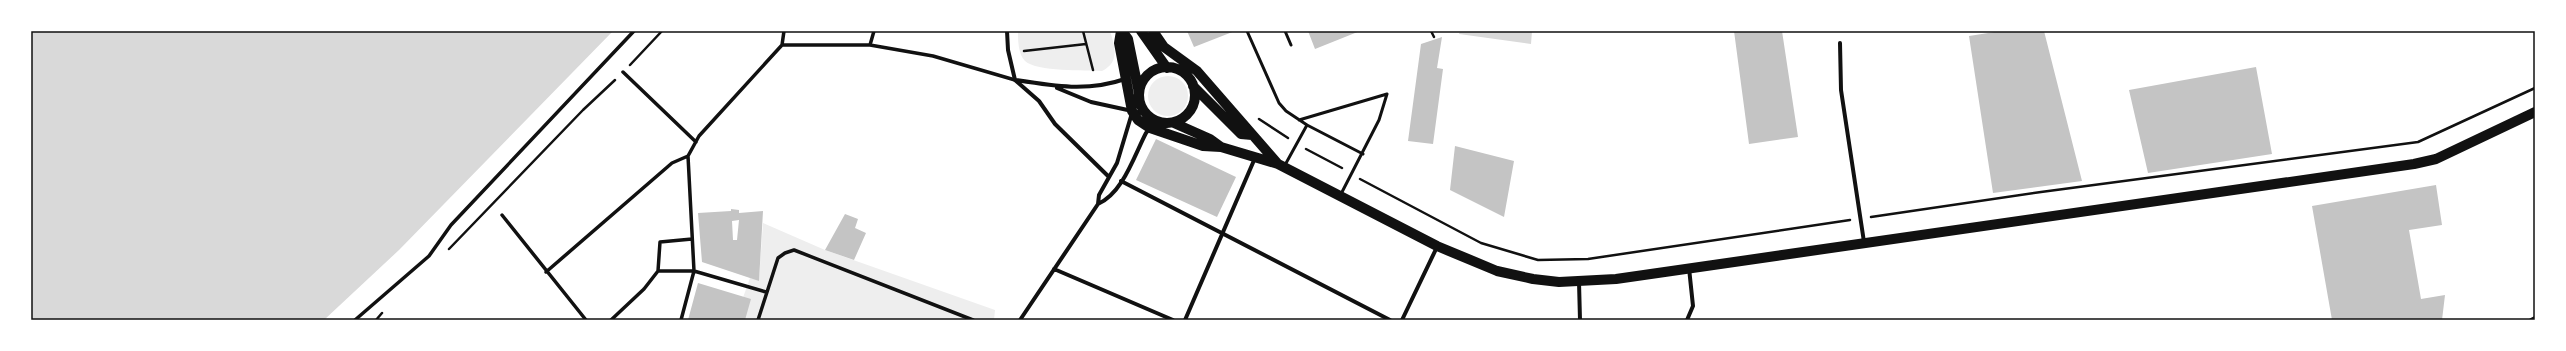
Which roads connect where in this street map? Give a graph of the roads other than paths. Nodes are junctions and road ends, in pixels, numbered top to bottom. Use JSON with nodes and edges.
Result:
{"nodes":[{"id":1,"x":634,"y":31,"type":"edge"},
{"id":2,"x":784,"y":31,"type":"edge"},
{"id":3,"x":874,"y":31,"type":"edge"},
{"id":4,"x":1007,"y":31,"type":"edge"},
{"id":5,"x":1121,"y":31,"type":"edge"},
{"id":6,"x":1141,"y":31,"type":"edge"},
{"id":7,"x":1153,"y":31,"type":"edge"},
{"id":8,"x":1247,"y":31,"type":"edge"},
{"id":9,"x":1285,"y":31,"type":"edge"},
{"id":10,"x":1840,"y":43,"type":"dead end"},
{"id":11,"x":782,"y":45,"type":"junction"},
{"id":12,"x":870,"y":45,"type":"junction"},
{"id":13,"x":1291,"y":45,"type":"dead end"},
{"id":14,"x":1167,"y":68,"type":"junction"},
{"id":15,"x":1154,"y":71,"type":"junction"},
{"id":16,"x":623,"y":72,"type":"road end"},
{"id":17,"x":1136,"y":75,"type":"junction"},
{"id":18,"x":1126,"y":79,"type":"junction"},
{"id":19,"x":1015,"y":80,"type":"junction"},
{"id":20,"x":1193,"y":86,"type":"junction"},
{"id":21,"x":1054,"y":87,"type":"junction"},
{"id":22,"x":1139,"y":93,"type":"junction"},
{"id":23,"x":1132,"y":111,"type":"junction"},
{"id":24,"x":2535,"y":112,"type":"edge"},
{"id":25,"x":1146,"y":114,"type":"junction"},
{"id":26,"x":1300,"y":120,"type":"junction"},
{"id":27,"x":1161,"y":123,"type":"junction"},
{"id":28,"x":1174,"y":123,"type":"junction"},
{"id":29,"x":1307,"y":125,"type":"junction"},
{"id":30,"x":1150,"y":128,"type":"junction"},
{"id":31,"x":1252,"y":135,"type":"junction"},
{"id":32,"x":696,"y":142,"type":"junction"},
{"id":33,"x":1221,"y":147,"type":"junction"},
{"id":34,"x":1363,"y":154,"type":"junction"},
{"id":35,"x":688,"y":156,"type":"junction"},
{"id":36,"x":1255,"y":158,"type":"junction"},
{"id":37,"x":1281,"y":165,"type":"junction"},
{"id":38,"x":1110,"y":177,"type":"junction"},
{"id":39,"x":1121,"y":181,"type":"junction"},
{"id":40,"x":1339,"y":196,"type":"junction"},
{"id":41,"x":1098,"y":204,"type":"junction"},
{"id":42,"x":502,"y":215,"type":"dead end"},
{"id":43,"x":1224,"y":234,"type":"junction"},
{"id":44,"x":692,"y":239,"type":"junction"},
{"id":45,"x":1864,"y":243,"type":"junction"},
{"id":46,"x":1438,"y":246,"type":"junction"},
{"id":47,"x":1689,"y":268,"type":"junction"},
{"id":48,"x":1054,"y":269,"type":"junction"},
{"id":49,"x":658,"y":271,"type":"junction"},
{"id":50,"x":694,"y":271,"type":"junction"},
{"id":51,"x":546,"y":272,"type":"junction"},
{"id":52,"x":1579,"y":282,"type":"junction"},
{"id":53,"x":766,"y":292,"type":"junction"},
{"id":54,"x":2535,"y":318,"type":"edge"},
{"id":55,"x":355,"y":320,"type":"edge"},
{"id":56,"x":586,"y":320,"type":"edge"},
{"id":57,"x":611,"y":320,"type":"edge"},
{"id":58,"x":681,"y":320,"type":"edge"},
{"id":59,"x":758,"y":320,"type":"edge"},
{"id":60,"x":973,"y":320,"type":"edge"},
{"id":61,"x":1020,"y":320,"type":"edge"},
{"id":62,"x":1173,"y":320,"type":"edge"},
{"id":63,"x":1185,"y":320,"type":"edge"},
{"id":64,"x":1390,"y":320,"type":"edge"},
{"id":65,"x":1402,"y":320,"type":"edge"},
{"id":66,"x":1580,"y":320,"type":"edge"},
{"id":67,"x":1687,"y":320,"type":"edge"},
{"id":68,"x":2531,"y":320,"type":"edge"}],
"edges":[{"from":1,"to":55,"type":"street"},
{"from":2,"to":11,"type":"street"},
{"from":3,"to":12,"type":"street"},
{"from":4,"to":19,"type":"street"},
{"from":5,"to":17,"type":"main road"},
{"from":5,"to":18,"type":"main road"},
{"from":6,"to":14,"type":"main road"},
{"from":7,"to":31,"type":"main road"},
{"from":8,"to":26,"type":"lane"},
{"from":9,"to":13,"type":"lane"},
{"from":10,"to":45,"type":"street"},
{"from":11,"to":12,"type":"street"},
{"from":11,"to":32,"type":"street"},
{"from":12,"to":19,"type":"street"},
{"from":14,"to":15,"type":"main road"},
{"from":14,"to":20,"type":"main road"},
{"from":15,"to":17,"type":"main road"},
{"from":15,"to":22,"type":"main road"},
{"from":16,"to":32,"type":"street"},
{"from":17,"to":18,"type":"main road"},
{"from":17,"to":22,"type":"main road"},
{"from":18,"to":21,"type":"street"},
{"from":18,"to":23,"type":"main road"},
{"from":19,"to":21,"type":"street"},
{"from":19,"to":38,"type":"street"},
{"from":20,"to":28,"type":"main road"},
{"from":20,"to":31,"type":"main road"},
{"from":21,"to":23,"type":"street"},
{"from":22,"to":25,"type":"main road"},
{"from":23,"to":25,"type":"street"},
{"from":23,"to":30,"type":"main road"},
{"from":23,"to":38,"type":"street"},
{"from":24,"to":45,"type":"main road"},
{"from":25,"to":27,"type":"main road"},
{"from":26,"to":29,"type":"lane"},
{"from":26,"to":34,"type":"lane"},
{"from":27,"to":28,"type":"main road"},
{"from":27,"to":30,"type":"street"},
{"from":28,"to":33,"type":"main road"},
{"from":29,"to":34,"type":"lane"},
{"from":29,"to":37,"type":"lane"},
{"from":30,"to":33,"type":"main road"},
{"from":30,"to":39,"type":"street"},
{"from":31,"to":37,"type":"main road"},
{"from":32,"to":35,"type":"street"},
{"from":33,"to":36,"type":"main road"},
{"from":34,"to":40,"type":"lane"},
{"from":35,"to":44,"type":"street"},
{"from":35,"to":51,"type":"street"},
{"from":36,"to":37,"type":"main road"},
{"from":36,"to":43,"type":"street"},
{"from":37,"to":40,"type":"main road"},
{"from":38,"to":41,"type":"street"},
{"from":39,"to":41,"type":"street"},
{"from":39,"to":43,"type":"street"},
{"from":40,"to":46,"type":"main road"},
{"from":41,"to":48,"type":"street"},
{"from":42,"to":51,"type":"street"},
{"from":43,"to":63,"type":"street"},
{"from":43,"to":64,"type":"street"},
{"from":44,"to":49,"type":"street"},
{"from":44,"to":50,"type":"street"},
{"from":45,"to":47,"type":"main road"},
{"from":46,"to":52,"type":"main road"},
{"from":46,"to":65,"type":"street"},
{"from":47,"to":52,"type":"main road"},
{"from":47,"to":67,"type":"street"},
{"from":48,"to":61,"type":"street"},
{"from":48,"to":62,"type":"street"},
{"from":49,"to":50,"type":"street"},
{"from":49,"to":57,"type":"street"},
{"from":50,"to":53,"type":"street"},
{"from":50,"to":58,"type":"street"},
{"from":51,"to":56,"type":"street"},
{"from":52,"to":66,"type":"street"},
{"from":53,"to":59,"type":"street"},
{"from":53,"to":60,"type":"street"},
{"from":54,"to":68,"type":"street"}]}
